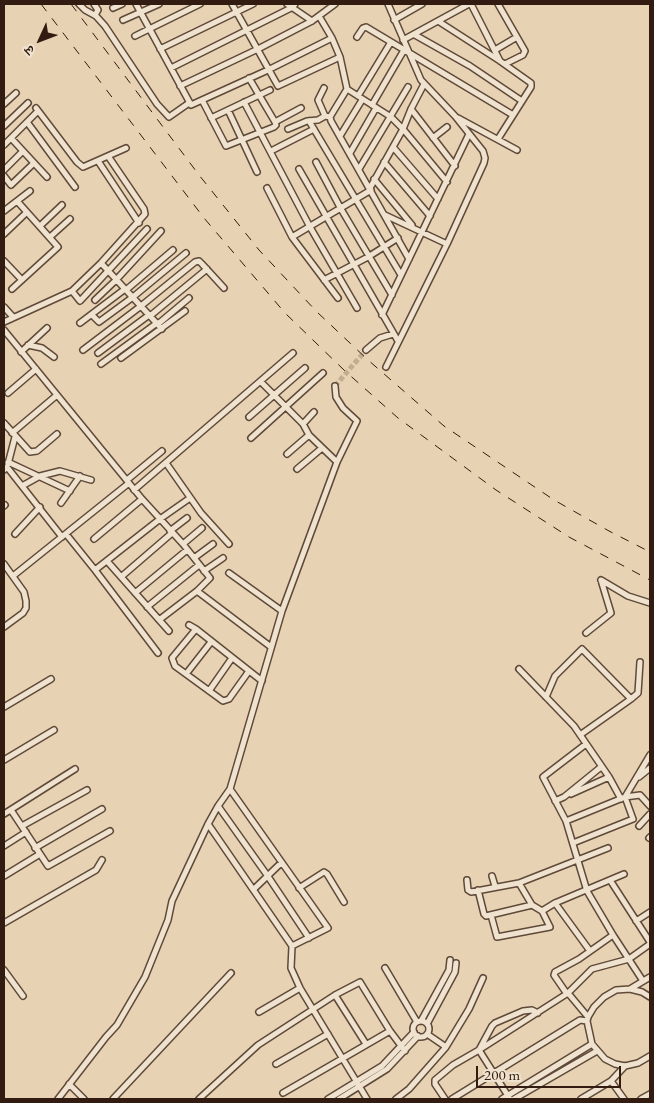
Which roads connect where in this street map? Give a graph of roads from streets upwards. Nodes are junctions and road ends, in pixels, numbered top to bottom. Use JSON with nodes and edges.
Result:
{"nodes":[{"id":1,"x":79,"y":4,"type":"edge"},
{"id":2,"x":94,"y":4,"type":"edge"},
{"id":3,"x":122,"y":4,"type":"edge"},
{"id":4,"x":136,"y":4,"type":"edge"},
{"id":5,"x":159,"y":4,"type":"edge"},
{"id":6,"x":200,"y":4,"type":"edge"},
{"id":7,"x":232,"y":4,"type":"edge"},
{"id":8,"x":253,"y":4,"type":"edge"},
{"id":9,"x":287,"y":4,"type":"edge"},
{"id":10,"x":335,"y":4,"type":"edge"},
{"id":11,"x":388,"y":4,"type":"edge"},
{"id":12,"x":422,"y":4,"type":"edge"},
{"id":13,"x":470,"y":4,"type":"edge"},
{"id":14,"x":498,"y":4,"type":"edge"},
{"id":15,"x":294,"y":6,"type":"edge"},
{"id":16,"x":113,"y":8,"type":"dead end"},
{"id":17,"x":140,"y":12,"type":"junction"},
{"id":18,"x":237,"y":12,"type":"junction"},
{"id":19,"x":95,"y":15,"type":"junction"},
{"id":20,"x":319,"y":16,"type":"junction"},
{"id":21,"x":123,"y":20,"type":"dead end"},
{"id":22,"x":394,"y":20,"type":"junction"},
{"id":23,"x":312,"y":21,"type":"junction"},
{"id":24,"x":438,"y":21,"type":"junction"},
{"id":25,"x":149,"y":28,"type":"junction"},
{"id":26,"x":247,"y":30,"type":"junction"},
{"id":27,"x":415,"y":34,"type":"junction"},
{"id":28,"x":134,"y":36,"type":"dead end"},
{"id":29,"x":357,"y":37,"type":"dead end"},
{"id":30,"x":517,"y":37,"type":"junction"},
{"id":31,"x":332,"y":38,"type":"junction"},
{"id":32,"x":403,"y":40,"type":"junction"},
{"id":33,"x":391,"y":42,"type":"junction"},
{"id":34,"x":160,"y":49,"type":"junction"},
{"id":35,"x":258,"y":49,"type":"junction"},
{"id":36,"x":495,"y":50,"type":"junction"},
{"id":37,"x":406,"y":52,"type":"junction"},
{"id":38,"x":340,"y":57,"type":"junction"},
{"id":39,"x":503,"y":63,"type":"junction"},
{"id":40,"x":171,"y":68,"type":"junction"},
{"id":41,"x":268,"y":70,"type":"junction"},
{"id":42,"x":249,"y":78,"type":"junction"},
{"id":43,"x":424,"y":84,"type":"junction"},
{"id":44,"x":180,"y":86,"type":"junction"},
{"id":45,"x":408,"y":87,"type":"dead end"},
{"id":46,"x":324,"y":88,"type":"dead end"},
{"id":47,"x":347,"y":89,"type":"junction"},
{"id":48,"x":270,"y":90,"type":"dead end"},
{"id":49,"x":16,"y":93,"type":"dead end"},
{"id":50,"x":259,"y":95,"type":"junction"},
{"id":51,"x":360,"y":98,"type":"junction"},
{"id":52,"x":202,"y":100,"type":"junction"},
{"id":53,"x":522,"y":101,"type":"junction"},
{"id":54,"x":244,"y":102,"type":"junction"},
{"id":55,"x":28,"y":103,"type":"dead end"},
{"id":56,"x":189,"y":103,"type":"junction"},
{"id":57,"x":4,"y":104,"type":"edge"},
{"id":58,"x":374,"y":107,"type":"junction"},
{"id":59,"x":301,"y":108,"type":"dead end"},
{"id":60,"x":410,"y":109,"type":"junction"},
{"id":61,"x":228,"y":110,"type":"junction"},
{"id":62,"x":513,"y":115,"type":"junction"},
{"id":63,"x":455,"y":116,"type":"junction"},
{"id":64,"x":328,"y":117,"type":"junction"},
{"id":65,"x":391,"y":117,"type":"junction"},
{"id":66,"x":211,"y":118,"type":"junction"},
{"id":67,"x":309,"y":121,"type":"junction"},
{"id":68,"x":27,"y":122,"type":"junction"},
{"id":69,"x":274,"y":122,"type":"junction"},
{"id":70,"x":4,"y":126,"type":"edge"},
{"id":71,"x":447,"y":127,"type":"dead end"},
{"id":72,"x":403,"y":128,"type":"junction"},
{"id":73,"x":314,"y":129,"type":"junction"},
{"id":74,"x":288,"y":130,"type":"dead end"},
{"id":75,"x":260,"y":133,"type":"junction"},
{"id":76,"x":469,"y":134,"type":"junction"},
{"id":77,"x":340,"y":136,"type":"junction"},
{"id":78,"x":11,"y":138,"type":"junction"},
{"id":79,"x":433,"y":138,"type":"junction"},
{"id":80,"x":242,"y":140,"type":"junction"},
{"id":81,"x":498,"y":140,"type":"junction"},
{"id":82,"x":4,"y":145,"type":"edge"},
{"id":83,"x":393,"y":146,"type":"junction"},
{"id":84,"x":126,"y":148,"type":"dead end"},
{"id":85,"x":517,"y":150,"type":"dead end"},
{"id":86,"x":23,"y":151,"type":"junction"},
{"id":87,"x":271,"y":151,"type":"junction"},
{"id":88,"x":350,"y":153,"type":"junction"},
{"id":89,"x":108,"y":156,"type":"junction"},
{"id":90,"x":98,"y":161,"type":"junction"},
{"id":91,"x":316,"y":162,"type":"dead end"},
{"id":92,"x":384,"y":162,"type":"junction"},
{"id":93,"x":34,"y":163,"type":"junction"},
{"id":94,"x":455,"y":166,"type":"junction"},
{"id":95,"x":359,"y":168,"type":"junction"},
{"id":96,"x":299,"y":169,"type":"dead end"},
{"id":97,"x":4,"y":170,"type":"edge"},
{"id":98,"x":257,"y":172,"type":"dead end"},
{"id":99,"x":4,"y":177,"type":"edge"},
{"id":100,"x":47,"y":177,"type":"dead end"},
{"id":101,"x":374,"y":179,"type":"junction"},
{"id":102,"x":447,"y":182,"type":"junction"},
{"id":103,"x":76,"y":187,"type":"dead end"},
{"id":104,"x":267,"y":188,"type":"dead end"},
{"id":105,"x":370,"y":189,"type":"junction"},
{"id":106,"x":30,"y":191,"type":"dead end"},
{"id":107,"x":438,"y":199,"type":"junction"},
{"id":108,"x":356,"y":200,"type":"junction"},
{"id":109,"x":16,"y":201,"type":"junction"},
{"id":110,"x":62,"y":205,"type":"dead end"},
{"id":111,"x":341,"y":209,"type":"junction"},
{"id":112,"x":4,"y":211,"type":"edge"},
{"id":113,"x":26,"y":212,"type":"junction"},
{"id":114,"x":385,"y":215,"type":"junction"},
{"id":115,"x":430,"y":216,"type":"junction"},
{"id":116,"x":327,"y":217,"type":"junction"},
{"id":117,"x":70,"y":219,"type":"dead end"},
{"id":118,"x":138,"y":223,"type":"junction"},
{"id":119,"x":40,"y":226,"type":"junction"},
{"id":120,"x":310,"y":227,"type":"junction"},
{"id":121,"x":414,"y":227,"type":"junction"},
{"id":122,"x":147,"y":229,"type":"dead end"},
{"id":123,"x":160,"y":231,"type":"dead end"},
{"id":124,"x":423,"y":232,"type":"junction"},
{"id":125,"x":4,"y":234,"type":"edge"},
{"id":126,"x":50,"y":237,"type":"junction"},
{"id":127,"x":292,"y":237,"type":"junction"},
{"id":128,"x":398,"y":238,"type":"junction"},
{"id":129,"x":447,"y":244,"type":"junction"},
{"id":130,"x":384,"y":246,"type":"junction"},
{"id":131,"x":173,"y":250,"type":"dead end"},
{"id":132,"x":186,"y":253,"type":"dead end"},
{"id":133,"x":368,"y":257,"type":"junction"},
{"id":134,"x":409,"y":259,"type":"junction"},
{"id":135,"x":4,"y":261,"type":"edge"},
{"id":136,"x":101,"y":263,"type":"junction"},
{"id":137,"x":354,"y":264,"type":"junction"},
{"id":138,"x":10,"y":267,"type":"junction"},
{"id":139,"x":206,"y":268,"type":"junction"},
{"id":140,"x":109,"y":271,"type":"junction"},
{"id":141,"x":4,"y":272,"type":"edge"},
{"id":142,"x":338,"y":273,"type":"junction"},
{"id":143,"x":401,"y":275,"type":"junction"},
{"id":144,"x":22,"y":280,"type":"junction"},
{"id":145,"x":116,"y":280,"type":"junction"},
{"id":146,"x":324,"y":280,"type":"junction"},
{"id":147,"x":224,"y":288,"type":"dead end"},
{"id":148,"x":12,"y":289,"type":"dead end"},
{"id":149,"x":126,"y":290,"type":"junction"},
{"id":150,"x":72,"y":291,"type":"junction"},
{"id":151,"x":392,"y":295,"type":"junction"},
{"id":152,"x":133,"y":297,"type":"junction"},
{"id":153,"x":189,"y":298,"type":"dead end"},
{"id":154,"x":338,"y":298,"type":"dead end"},
{"id":155,"x":95,"y":300,"type":"dead end"},
{"id":156,"x":141,"y":306,"type":"junction"},
{"id":157,"x":4,"y":307,"type":"edge"},
{"id":158,"x":356,"y":308,"type":"dead end"},
{"id":159,"x":185,"y":311,"type":"dead end"},
{"id":160,"x":92,"y":315,"type":"junction"},
{"id":161,"x":150,"y":315,"type":"junction"},
{"id":162,"x":382,"y":315,"type":"junction"},
{"id":163,"x":13,"y":317,"type":"junction"},
{"id":164,"x":4,"y":322,"type":"edge"},
{"id":165,"x":80,"y":323,"type":"dead end"},
{"id":166,"x":157,"y":324,"type":"junction"},
{"id":167,"x":47,"y":328,"type":"dead end"},
{"id":168,"x":162,"y":329,"type":"junction"},
{"id":169,"x":4,"y":330,"type":"edge"},
{"id":170,"x":393,"y":334,"type":"junction"},
{"id":171,"x":398,"y":341,"type":"junction"},
{"id":172,"x":28,"y":345,"type":"junction"},
{"id":173,"x":83,"y":350,"type":"dead end"},
{"id":174,"x":366,"y":350,"type":"tunnel mouth"},
{"id":175,"x":21,"y":352,"type":"junction"},
{"id":176,"x":98,"y":353,"type":"dead end"},
{"id":177,"x":293,"y":353,"type":"dead end"},
{"id":178,"x":54,"y":357,"type":"dead end"},
{"id":179,"x":120,"y":358,"type":"dead end"},
{"id":180,"x":101,"y":364,"type":"dead end"},
{"id":181,"x":386,"y":367,"type":"dead end"},
{"id":182,"x":305,"y":368,"type":"dead end"},
{"id":183,"x":36,"y":369,"type":"junction"},
{"id":184,"x":323,"y":373,"type":"dead end"},
{"id":185,"x":261,"y":382,"type":"junction"},
{"id":186,"x":335,"y":386,"type":"dead end"},
{"id":187,"x":8,"y":393,"type":"dead end"},
{"id":188,"x":57,"y":395,"type":"junction"},
{"id":189,"x":274,"y":395,"type":"junction"},
{"id":190,"x":285,"y":408,"type":"junction"},
{"id":191,"x":314,"y":412,"type":"dead end"},
{"id":192,"x":249,"y":417,"type":"dead end"},
{"id":193,"x":4,"y":424,"type":"edge"},
{"id":194,"x":303,"y":424,"type":"junction"},
{"id":195,"x":57,"y":434,"type":"dead end"},
{"id":196,"x":14,"y":435,"type":"junction"},
{"id":197,"x":309,"y":435,"type":"junction"},
{"id":198,"x":251,"y":438,"type":"dead end"},
{"id":199,"x":322,"y":448,"type":"junction"},
{"id":200,"x":162,"y":451,"type":"dead end"},
{"id":201,"x":287,"y":454,"type":"dead end"},
{"id":202,"x":166,"y":462,"type":"junction"},
{"id":203,"x":337,"y":462,"type":"junction"},
{"id":204,"x":6,"y":466,"type":"edge"},
{"id":205,"x":298,"y":469,"type":"dead end"},
{"id":206,"x":40,"y":476,"type":"junction"},
{"id":207,"x":80,"y":476,"type":"junction"},
{"id":208,"x":92,"y":480,"type":"dead end"},
{"id":209,"x":128,"y":482,"type":"junction"},
{"id":210,"x":22,"y":486,"type":"junction"},
{"id":211,"x":134,"y":490,"type":"junction"},
{"id":212,"x":70,"y":491,"type":"junction"},
{"id":213,"x":190,"y":498,"type":"junction"},
{"id":214,"x":142,"y":499,"type":"junction"},
{"id":215,"x":61,"y":503,"type":"dead end"},
{"id":216,"x":40,"y":508,"type":"junction"},
{"id":217,"x":187,"y":518,"type":"dead end"},
{"id":218,"x":160,"y":519,"type":"junction"},
{"id":219,"x":202,"y":528,"type":"dead end"},
{"id":220,"x":171,"y":532,"type":"junction"},
{"id":221,"x":15,"y":534,"type":"dead end"},
{"id":222,"x":64,"y":536,"type":"junction"},
{"id":223,"x":94,"y":539,"type":"dead end"},
{"id":224,"x":183,"y":544,"type":"junction"},
{"id":225,"x":213,"y":544,"type":"dead end"},
{"id":226,"x":229,"y":544,"type":"dead end"},
{"id":227,"x":187,"y":550,"type":"junction"},
{"id":228,"x":194,"y":558,"type":"junction"},
{"id":229,"x":223,"y":558,"type":"dead end"},
{"id":230,"x":106,"y":560,"type":"junction"},
{"id":231,"x":4,"y":564,"type":"edge"},
{"id":232,"x":199,"y":565,"type":"junction"},
{"id":233,"x":95,"y":570,"type":"junction"},
{"id":234,"x":204,"y":571,"type":"junction"},
{"id":235,"x":229,"y":573,"type":"dead end"},
{"id":236,"x":13,"y":576,"type":"junction"},
{"id":237,"x":121,"y":577,"type":"junction"},
{"id":238,"x":197,"y":591,"type":"junction"},
{"id":239,"x":136,"y":593,"type":"junction"},
{"id":240,"x":650,"y":603,"type":"edge"},
{"id":241,"x":147,"y":607,"type":"junction"},
{"id":242,"x":282,"y":611,"type":"junction"},
{"id":243,"x":159,"y":620,"type":"junction"},
{"id":244,"x":189,"y":625,"type":"dead end"},
{"id":245,"x":4,"y":627,"type":"edge"},
{"id":246,"x":196,"y":629,"type":"junction"},
{"id":247,"x":169,"y":631,"type":"dead end"},
{"id":248,"x":586,"y":633,"type":"dead end"},
{"id":249,"x":211,"y":642,"type":"junction"},
{"id":250,"x":271,"y":647,"type":"junction"},
{"id":251,"x":158,"y":653,"type":"dead end"},
{"id":252,"x":232,"y":658,"type":"junction"},
{"id":253,"x":640,"y":662,"type":"dead end"},
{"id":254,"x":519,"y":669,"type":"dead end"},
{"id":255,"x":249,"y":671,"type":"junction"},
{"id":256,"x":186,"y":674,"type":"junction"},
{"id":257,"x":51,"y":679,"type":"dead end"},
{"id":258,"x":262,"y":681,"type":"junction"},
{"id":259,"x":208,"y":691,"type":"junction"},
{"id":260,"x":546,"y":696,"type":"junction"},
{"id":261,"x":631,"y":700,"type":"junction"},
{"id":262,"x":4,"y":707,"type":"edge"},
{"id":263,"x":54,"y":730,"type":"dead end"},
{"id":264,"x":580,"y":735,"type":"junction"},
{"id":265,"x":586,"y":744,"type":"junction"},
{"id":266,"x":650,"y":755,"type":"edge"},
{"id":267,"x":4,"y":760,"type":"edge"},
{"id":268,"x":601,"y":768,"type":"junction"},
{"id":269,"x":650,"y":768,"type":"edge"},
{"id":270,"x":75,"y":769,"type":"dead end"},
{"id":271,"x":609,"y":777,"type":"junction"},
{"id":272,"x":635,"y":781,"type":"junction"},
{"id":273,"x":230,"y":789,"type":"junction"},
{"id":274,"x":86,"y":790,"type":"dead end"},
{"id":275,"x":564,"y":797,"type":"junction"},
{"id":276,"x":623,"y":798,"type":"junction"},
{"id":277,"x":556,"y":801,"type":"junction"},
{"id":278,"x":218,"y":806,"type":"junction"},
{"id":279,"x":650,"y":806,"type":"edge"},
{"id":280,"x":102,"y":809,"type":"dead end"},
{"id":281,"x":11,"y":810,"type":"junction"},
{"id":282,"x":4,"y":814,"type":"edge"},
{"id":283,"x":650,"y":814,"type":"edge"},
{"id":284,"x":566,"y":821,"type":"junction"},
{"id":285,"x":208,"y":824,"type":"junction"},
{"id":286,"x":22,"y":826,"type":"junction"},
{"id":287,"x":639,"y":826,"type":"dead end"},
{"id":288,"x":26,"y":832,"type":"junction"},
{"id":289,"x":110,"y":832,"type":"dead end"},
{"id":290,"x":573,"y":843,"type":"junction"},
{"id":291,"x":4,"y":846,"type":"edge"},
{"id":292,"x":35,"y":848,"type":"junction"},
{"id":293,"x":608,"y":848,"type":"dead end"},
{"id":294,"x":40,"y":854,"type":"junction"},
{"id":295,"x":102,"y":860,"type":"dead end"},
{"id":296,"x":577,"y":860,"type":"junction"},
{"id":297,"x":281,"y":863,"type":"junction"},
{"id":298,"x":624,"y":874,"type":"dead end"},
{"id":299,"x":267,"y":875,"type":"junction"},
{"id":300,"x":4,"y":876,"type":"edge"},
{"id":301,"x":492,"y":876,"type":"dead end"},
{"id":302,"x":467,"y":880,"type":"dead end"},
{"id":303,"x":610,"y":880,"type":"junction"},
{"id":304,"x":518,"y":883,"type":"junction"},
{"id":305,"x":495,"y":886,"type":"junction"},
{"id":306,"x":299,"y":888,"type":"junction"},
{"id":307,"x":254,"y":889,"type":"junction"},
{"id":308,"x":478,"y":890,"type":"junction"},
{"id":309,"x":587,"y":891,"type":"junction"},
{"id":310,"x":344,"y":902,"type":"dead end"},
{"id":311,"x":556,"y":903,"type":"junction"},
{"id":312,"x":532,"y":905,"type":"junction"},
{"id":313,"x":542,"y":911,"type":"junction"},
{"id":314,"x":650,"y":912,"type":"edge"},
{"id":315,"x":491,"y":915,"type":"junction"},
{"id":316,"x":636,"y":921,"type":"junction"},
{"id":317,"x":4,"y":923,"type":"edge"},
{"id":318,"x":613,"y":935,"type":"junction"},
{"id":319,"x":309,"y":938,"type":"junction"},
{"id":320,"x":650,"y":943,"type":"edge"},
{"id":321,"x":292,"y":946,"type":"junction"},
{"id":322,"x":590,"y":951,"type":"junction"},
{"id":323,"x":628,"y":958,"type":"junction"},
{"id":324,"x":450,"y":960,"type":"dead end"},
{"id":325,"x":456,"y":963,"type":"dead end"},
{"id":326,"x":386,"y":968,"type":"dead end"},
{"id":327,"x":4,"y":970,"type":"edge"},
{"id":328,"x":231,"y":973,"type":"dead end"},
{"id":329,"x":650,"y":977,"type":"edge"},
{"id":330,"x":483,"y":978,"type":"dead end"},
{"id":331,"x":643,"y":982,"type":"junction"},
{"id":332,"x":300,"y":988,"type":"junction"},
{"id":333,"x":630,"y":989,"type":"junction"},
{"id":334,"x":568,"y":994,"type":"junction"},
{"id":335,"x":335,"y":995,"type":"junction"},
{"id":336,"x":23,"y":996,"type":"dead end"},
{"id":337,"x":650,"y":997,"type":"edge"},
{"id":338,"x":313,"y":1009,"type":"junction"},
{"id":339,"x":259,"y":1012,"type":"dead end"},
{"id":340,"x":538,"y":1013,"type":"junction"},
{"id":341,"x":587,"y":1019,"type":"junction"},
{"id":342,"x":419,"y":1021,"type":"junction"},
{"id":343,"x":427,"y":1024,"type":"junction"},
{"id":344,"x":390,"y":1031,"type":"junction"},
{"id":345,"x":328,"y":1034,"type":"junction"},
{"id":346,"x":416,"y":1034,"type":"junction"},
{"id":347,"x":427,"y":1034,"type":"junction"},
{"id":348,"x":366,"y":1044,"type":"junction"},
{"id":349,"x":592,"y":1044,"type":"junction"},
{"id":350,"x":446,"y":1048,"type":"junction"},
{"id":351,"x":403,"y":1049,"type":"junction"},
{"id":352,"x":479,"y":1050,"type":"junction"},
{"id":353,"x":597,"y":1051,"type":"junction"},
{"id":354,"x":650,"y":1056,"type":"edge"},
{"id":355,"x":342,"y":1058,"type":"junction"},
{"id":356,"x":276,"y":1064,"type":"dead end"},
{"id":357,"x":625,"y":1066,"type":"junction"},
{"id":358,"x":494,"y":1075,"type":"junction"},
{"id":359,"x":611,"y":1081,"type":"junction"},
{"id":360,"x":69,"y":1084,"type":"junction"},
{"id":361,"x":358,"y":1084,"type":"junction"},
{"id":362,"x":283,"y":1093,"type":"dead end"},
{"id":363,"x":650,"y":1094,"type":"edge"},
{"id":364,"x":509,"y":1098,"type":"edge"},
{"id":365,"x":58,"y":1099,"type":"edge"},
{"id":366,"x":84,"y":1099,"type":"edge"},
{"id":367,"x":113,"y":1099,"type":"edge"},
{"id":368,"x":199,"y":1099,"type":"edge"},
{"id":369,"x":328,"y":1099,"type":"edge"},
{"id":370,"x":339,"y":1099,"type":"edge"},
{"id":371,"x":367,"y":1099,"type":"edge"},
{"id":372,"x":396,"y":1099,"type":"edge"},
{"id":373,"x":444,"y":1099,"type":"edge"},
{"id":374,"x":452,"y":1099,"type":"edge"},
{"id":375,"x":502,"y":1099,"type":"edge"},
{"id":376,"x":514,"y":1099,"type":"edge"},
{"id":377,"x":581,"y":1099,"type":"edge"},
{"id":378,"x":624,"y":1099,"type":"edge"},
{"id":379,"x":641,"y":1099,"type":"edge"}],
"edges":[{"from":1,"to":19,"type":"street"},
{"from":2,"to":19,"type":"street"},
{"from":3,"to":16,"type":"street"},
{"from":4,"to":17,"type":"street"},
{"from":5,"to":17,"type":"street"},
{"from":6,"to":25,"type":"street"},
{"from":7,"to":18,"type":"street"},
{"from":8,"to":18,"type":"street"},
{"from":9,"to":15,"type":"street"},
{"from":10,"to":20,"type":"street"},
{"from":11,"to":22,"type":"street"},
{"from":12,"to":22,"type":"street"},
{"from":13,"to":24,"type":"street"},
{"from":13,"to":36,"type":"street"},
{"from":14,"to":30,"type":"street"},
{"from":15,"to":23,"type":"street"},
{"from":15,"to":26,"type":"street"},
{"from":17,"to":21,"type":"street"},
{"from":17,"to":25,"type":"street"},
{"from":18,"to":26,"type":"street"},
{"from":18,"to":34,"type":"street"},
{"from":19,"to":56,"type":"street"},
{"from":20,"to":23,"type":"street"},
{"from":20,"to":31,"type":"street"},
{"from":22,"to":32,"type":"street"},
{"from":23,"to":35,"type":"street"},
{"from":24,"to":27,"type":"street"},
{"from":24,"to":39,"type":"street"},
{"from":25,"to":28,"type":"street"},
{"from":25,"to":34,"type":"street"},
{"from":26,"to":35,"type":"street"},
{"from":26,"to":40,"type":"street"},
{"from":27,"to":32,"type":"street"},
{"from":27,"to":53,"type":"street"},
{"from":29,"to":33,"type":"street"},
{"from":30,"to":36,"type":"street"},
{"from":30,"to":39,"type":"street"},
{"from":31,"to":38,"type":"street"},
{"from":31,"to":41,"type":"street"},
{"from":32,"to":37,"type":"street"},
{"from":33,"to":37,"type":"street"},
{"from":33,"to":51,"type":"street"},
{"from":34,"to":40,"type":"street"},
{"from":35,"to":41,"type":"street"},
{"from":35,"to":44,"type":"street"},
{"from":36,"to":39,"type":"street"},
{"from":37,"to":43,"type":"street"},
{"from":37,"to":58,"type":"street"},
{"from":37,"to":62,"type":"street"},
{"from":38,"to":41,"type":"street"},
{"from":38,"to":47,"type":"street"},
{"from":39,"to":53,"type":"street"},
{"from":40,"to":44,"type":"street"},
{"from":41,"to":42,"type":"street"},
{"from":42,"to":50,"type":"street"},
{"from":42,"to":52,"type":"street"},
{"from":43,"to":60,"type":"street"},
{"from":43,"to":63,"type":"street"},
{"from":44,"to":56,"type":"street"},
{"from":45,"to":65,"type":"street"},
{"from":46,"to":64,"type":"street"},
{"from":47,"to":51,"type":"street"},
{"from":47,"to":64,"type":"street"},
{"from":48,"to":50,"type":"street"},
{"from":49,"to":57,"type":"street"},
{"from":50,"to":54,"type":"street"},
{"from":50,"to":69,"type":"street"},
{"from":51,"to":58,"type":"street"},
{"from":51,"to":77,"type":"street"},
{"from":52,"to":56,"type":"street"},
{"from":52,"to":66,"type":"street"},
{"from":53,"to":62,"type":"street"},
{"from":54,"to":61,"type":"street"},
{"from":54,"to":75,"type":"street"},
{"from":55,"to":70,"type":"street"},
{"from":58,"to":65,"type":"street"},
{"from":58,"to":88,"type":"street"},
{"from":59,"to":69,"type":"street"},
{"from":60,"to":72,"type":"street"},
{"from":60,"to":79,"type":"street"},
{"from":61,"to":66,"type":"street"},
{"from":61,"to":80,"type":"street"},
{"from":62,"to":81,"type":"street"},
{"from":63,"to":76,"type":"street"},
{"from":63,"to":81,"type":"street"},
{"from":64,"to":67,"type":"street"},
{"from":64,"to":77,"type":"street"},
{"from":65,"to":72,"type":"street"},
{"from":65,"to":95,"type":"street"},
{"from":66,"to":80,"type":"street"},
{"from":67,"to":73,"type":"street"},
{"from":67,"to":74,"type":"street"},
{"from":68,"to":78,"type":"street"},
{"from":68,"to":90,"type":"street"},
{"from":68,"to":103,"type":"street"},
{"from":69,"to":75,"type":"street"},
{"from":71,"to":79,"type":"street"},
{"from":72,"to":83,"type":"street"},
{"from":72,"to":102,"type":"street"},
{"from":73,"to":87,"type":"street"},
{"from":73,"to":108,"type":"street"},
{"from":75,"to":80,"type":"street"},
{"from":75,"to":87,"type":"street"},
{"from":76,"to":94,"type":"street"},
{"from":76,"to":129,"type":"street"},
{"from":77,"to":88,"type":"street"},
{"from":78,"to":82,"type":"street"},
{"from":78,"to":86,"type":"street"},
{"from":79,"to":94,"type":"street"},
{"from":80,"to":98,"type":"street"},
{"from":81,"to":85,"type":"street"},
{"from":83,"to":92,"type":"street"},
{"from":83,"to":107,"type":"street"},
{"from":84,"to":89,"type":"street"},
{"from":86,"to":93,"type":"street"},
{"from":86,"to":97,"type":"street"},
{"from":87,"to":120,"type":"street"},
{"from":88,"to":95,"type":"street"},
{"from":89,"to":90,"type":"street"},
{"from":89,"to":118,"type":"street"},
{"from":90,"to":118,"type":"street"},
{"from":91,"to":111,"type":"street"},
{"from":92,"to":101,"type":"street"},
{"from":92,"to":115,"type":"street"},
{"from":93,"to":99,"type":"street"},
{"from":93,"to":100,"type":"street"},
{"from":94,"to":102,"type":"street"},
{"from":95,"to":105,"type":"street"},
{"from":96,"to":116,"type":"street"},
{"from":101,"to":105,"type":"street"},
{"from":101,"to":121,"type":"street"},
{"from":102,"to":107,"type":"street"},
{"from":104,"to":127,"type":"street"},
{"from":105,"to":108,"type":"street"},
{"from":105,"to":114,"type":"street"},
{"from":106,"to":109,"type":"street"},
{"from":107,"to":115,"type":"street"},
{"from":108,"to":111,"type":"street"},
{"from":108,"to":130,"type":"street"},
{"from":109,"to":112,"type":"street"},
{"from":109,"to":113,"type":"street"},
{"from":110,"to":119,"type":"street"},
{"from":111,"to":116,"type":"street"},
{"from":111,"to":133,"type":"street"},
{"from":113,"to":119,"type":"street"},
{"from":113,"to":125,"type":"street"},
{"from":114,"to":121,"type":"street"},
{"from":114,"to":128,"type":"street"},
{"from":115,"to":124,"type":"street"},
{"from":116,"to":120,"type":"street"},
{"from":116,"to":137,"type":"street"},
{"from":117,"to":126,"type":"street"},
{"from":118,"to":136,"type":"street"},
{"from":119,"to":126,"type":"street"},
{"from":120,"to":127,"type":"street"},
{"from":120,"to":142,"type":"street"},
{"from":121,"to":124,"type":"street"},
{"from":122,"to":140,"type":"street"},
{"from":123,"to":145,"type":"street"},
{"from":124,"to":129,"type":"street"},
{"from":124,"to":134,"type":"street"},
{"from":126,"to":144,"type":"street"},
{"from":127,"to":146,"type":"street"},
{"from":128,"to":130,"type":"street"},
{"from":128,"to":134,"type":"street"},
{"from":129,"to":171,"type":"street"},
{"from":130,"to":133,"type":"street"},
{"from":130,"to":143,"type":"street"},
{"from":131,"to":149,"type":"street"},
{"from":132,"to":152,"type":"street"},
{"from":133,"to":137,"type":"street"},
{"from":133,"to":151,"type":"street"},
{"from":134,"to":143,"type":"street"},
{"from":135,"to":138,"type":"street"},
{"from":136,"to":140,"type":"street"},
{"from":136,"to":150,"type":"street"},
{"from":137,"to":142,"type":"street"},
{"from":137,"to":162,"type":"street"},
{"from":138,"to":141,"type":"street"},
{"from":138,"to":144,"type":"street"},
{"from":139,"to":147,"type":"street"},
{"from":139,"to":156,"type":"street"},
{"from":139,"to":161,"type":"street"},
{"from":140,"to":145,"type":"street"},
{"from":140,"to":150,"type":"street"},
{"from":142,"to":146,"type":"street"},
{"from":142,"to":158,"type":"street"},
{"from":143,"to":151,"type":"street"},
{"from":144,"to":148,"type":"street"},
{"from":145,"to":149,"type":"street"},
{"from":145,"to":155,"type":"street"},
{"from":146,"to":154,"type":"street"},
{"from":149,"to":152,"type":"street"},
{"from":149,"to":160,"type":"street"},
{"from":150,"to":163,"type":"street"},
{"from":151,"to":162,"type":"street"},
{"from":152,"to":156,"type":"street"},
{"from":152,"to":160,"type":"street"},
{"from":153,"to":166,"type":"street"},
{"from":156,"to":161,"type":"street"},
{"from":156,"to":173,"type":"street"},
{"from":157,"to":163,"type":"street"},
{"from":159,"to":168,"type":"street"},
{"from":160,"to":165,"type":"street"},
{"from":161,"to":166,"type":"street"},
{"from":161,"to":176,"type":"street"},
{"from":162,"to":170,"type":"street"},
{"from":163,"to":164,"type":"street"},
{"from":166,"to":168,"type":"street"},
{"from":166,"to":180,"type":"street"},
{"from":167,"to":172,"type":"street"},
{"from":168,"to":179,"type":"street"},
{"from":169,"to":175,"type":"street"},
{"from":170,"to":171,"type":"street"},
{"from":170,"to":174,"type":"street"},
{"from":171,"to":181,"type":"street"},
{"from":172,"to":175,"type":"street"},
{"from":172,"to":178,"type":"street"},
{"from":175,"to":183,"type":"street"},
{"from":177,"to":185,"type":"street"},
{"from":182,"to":189,"type":"street"},
{"from":183,"to":187,"type":"street"},
{"from":183,"to":188,"type":"street"},
{"from":184,"to":190,"type":"street"},
{"from":185,"to":189,"type":"street"},
{"from":185,"to":202,"type":"street"},
{"from":186,"to":203,"type":"street"},
{"from":188,"to":196,"type":"street"},
{"from":188,"to":209,"type":"street"},
{"from":189,"to":190,"type":"street"},
{"from":189,"to":192,"type":"street"},
{"from":190,"to":194,"type":"street"},
{"from":190,"to":198,"type":"street"},
{"from":191,"to":194,"type":"street"},
{"from":193,"to":196,"type":"street"},
{"from":194,"to":197,"type":"street"},
{"from":195,"to":196,"type":"street"},
{"from":196,"to":204,"type":"street"},
{"from":197,"to":199,"type":"street"},
{"from":197,"to":201,"type":"street"},
{"from":199,"to":203,"type":"street"},
{"from":199,"to":205,"type":"street"},
{"from":200,"to":209,"type":"street"},
{"from":202,"to":211,"type":"street"},
{"from":202,"to":213,"type":"street"},
{"from":203,"to":242,"type":"street"},
{"from":204,"to":206,"type":"street"},
{"from":204,"to":210,"type":"street"},
{"from":206,"to":207,"type":"street"},
{"from":206,"to":210,"type":"street"},
{"from":206,"to":212,"type":"street"},
{"from":207,"to":208,"type":"street"},
{"from":207,"to":212,"type":"street"},
{"from":209,"to":211,"type":"street"},
{"from":209,"to":222,"type":"street"},
{"from":210,"to":216,"type":"street"},
{"from":211,"to":214,"type":"street"},
{"from":212,"to":215,"type":"street"},
{"from":213,"to":218,"type":"street"},
{"from":213,"to":226,"type":"street"},
{"from":214,"to":218,"type":"street"},
{"from":214,"to":223,"type":"street"},
{"from":216,"to":221,"type":"street"},
{"from":216,"to":222,"type":"street"},
{"from":217,"to":220,"type":"street"},
{"from":218,"to":220,"type":"street"},
{"from":218,"to":230,"type":"street"},
{"from":219,"to":224,"type":"street"},
{"from":220,"to":224,"type":"street"},
{"from":220,"to":237,"type":"street"},
{"from":222,"to":233,"type":"street"},
{"from":222,"to":236,"type":"street"},
{"from":224,"to":227,"type":"street"},
{"from":225,"to":228,"type":"street"},
{"from":227,"to":228,"type":"street"},
{"from":227,"to":239,"type":"street"},
{"from":228,"to":232,"type":"street"},
{"from":229,"to":234,"type":"street"},
{"from":230,"to":233,"type":"street"},
{"from":230,"to":237,"type":"street"},
{"from":231,"to":236,"type":"street"},
{"from":232,"to":234,"type":"street"},
{"from":232,"to":241,"type":"street"},
{"from":233,"to":251,"type":"street"},
{"from":234,"to":238,"type":"street"},
{"from":235,"to":242,"type":"street"},
{"from":236,"to":245,"type":"street"},
{"from":237,"to":239,"type":"street"},
{"from":238,"to":243,"type":"street"},
{"from":238,"to":250,"type":"street"},
{"from":239,"to":241,"type":"street"},
{"from":240,"to":248,"type":"street"},
{"from":241,"to":243,"type":"street"},
{"from":242,"to":250,"type":"street"},
{"from":243,"to":247,"type":"street"},
{"from":244,"to":246,"type":"street"},
{"from":246,"to":249,"type":"street"},
{"from":246,"to":256,"type":"street"},
{"from":249,"to":252,"type":"street"},
{"from":249,"to":256,"type":"street"},
{"from":250,"to":258,"type":"street"},
{"from":252,"to":255,"type":"street"},
{"from":252,"to":259,"type":"street"},
{"from":253,"to":261,"type":"street"},
{"from":254,"to":260,"type":"street"},
{"from":255,"to":258,"type":"street"},
{"from":255,"to":259,"type":"street"},
{"from":256,"to":259,"type":"street"},
{"from":257,"to":262,"type":"street"},
{"from":258,"to":273,"type":"street"},
{"from":260,"to":261,"type":"street"},
{"from":260,"to":264,"type":"street"},
{"from":261,"to":264,"type":"street"},
{"from":263,"to":267,"type":"street"},
{"from":264,"to":265,"type":"street"},
{"from":265,"to":268,"type":"street"},
{"from":265,"to":277,"type":"street"},
{"from":266,"to":272,"type":"street"},
{"from":268,"to":271,"type":"street"},
{"from":268,"to":275,"type":"street"},
{"from":269,"to":272,"type":"street"},
{"from":270,"to":281,"type":"street"},
{"from":271,"to":275,"type":"street"},
{"from":271,"to":276,"type":"street"},
{"from":272,"to":276,"type":"street"},
{"from":273,"to":278,"type":"street"},
{"from":273,"to":297,"type":"street"},
{"from":274,"to":286,"type":"street"},
{"from":275,"to":277,"type":"street"},
{"from":276,"to":279,"type":"street"},
{"from":276,"to":284,"type":"street"},
{"from":276,"to":290,"type":"street"},
{"from":277,"to":284,"type":"street"},
{"from":278,"to":285,"type":"street"},
{"from":278,"to":299,"type":"street"},
{"from":280,"to":292,"type":"street"},
{"from":281,"to":282,"type":"street"},
{"from":281,"to":286,"type":"street"},
{"from":283,"to":287,"type":"street"},
{"from":284,"to":290,"type":"street"},
{"from":285,"to":307,"type":"street"},
{"from":285,"to":360,"type":"street"},
{"from":286,"to":288,"type":"street"},
{"from":288,"to":291,"type":"street"},
{"from":288,"to":292,"type":"street"},
{"from":289,"to":294,"type":"street"},
{"from":290,"to":296,"type":"street"},
{"from":292,"to":294,"type":"street"},
{"from":293,"to":296,"type":"street"},
{"from":294,"to":300,"type":"street"},
{"from":295,"to":317,"type":"street"},
{"from":296,"to":304,"type":"street"},
{"from":296,"to":309,"type":"street"},
{"from":297,"to":299,"type":"street"},
{"from":297,"to":306,"type":"street"},
{"from":298,"to":303,"type":"street"},
{"from":299,"to":307,"type":"street"},
{"from":299,"to":319,"type":"street"},
{"from":301,"to":305,"type":"street"},
{"from":302,"to":308,"type":"street"},
{"from":303,"to":309,"type":"street"},
{"from":303,"to":316,"type":"street"},
{"from":304,"to":305,"type":"street"},
{"from":304,"to":312,"type":"street"},
{"from":305,"to":308,"type":"street"},
{"from":306,"to":310,"type":"street"},
{"from":306,"to":319,"type":"street"},
{"from":307,"to":321,"type":"street"},
{"from":308,"to":315,"type":"street"},
{"from":309,"to":311,"type":"street"},
{"from":309,"to":318,"type":"street"},
{"from":311,"to":313,"type":"street"},
{"from":311,"to":322,"type":"street"},
{"from":312,"to":313,"type":"street"},
{"from":312,"to":315,"type":"street"},
{"from":313,"to":315,"type":"street"},
{"from":314,"to":316,"type":"street"},
{"from":316,"to":320,"type":"street"},
{"from":318,"to":322,"type":"street"},
{"from":318,"to":323,"type":"street"},
{"from":319,"to":321,"type":"street"},
{"from":320,"to":323,"type":"street"},
{"from":321,"to":332,"type":"street"},
{"from":322,"to":334,"type":"street"},
{"from":323,"to":331,"type":"street"},
{"from":323,"to":334,"type":"street"},
{"from":324,"to":342,"type":"street"},
{"from":325,"to":343,"type":"street"},
{"from":326,"to":342,"type":"street"},
{"from":327,"to":336,"type":"street"},
{"from":328,"to":367,"type":"street"},
{"from":329,"to":331,"type":"street"},
{"from":330,"to":350,"type":"street"},
{"from":331,"to":333,"type":"street"},
{"from":332,"to":338,"type":"street"},
{"from":332,"to":339,"type":"street"},
{"from":333,"to":337,"type":"street"},
{"from":333,"to":341,"type":"street"},
{"from":334,"to":340,"type":"street"},
{"from":334,"to":341,"type":"street"},
{"from":335,"to":338,"type":"street"},
{"from":335,"to":344,"type":"street"},
{"from":335,"to":348,"type":"street"},
{"from":338,"to":345,"type":"street"},
{"from":338,"to":368,"type":"street"},
{"from":340,"to":352,"type":"street"},
{"from":340,"to":352,"type":"street"},
{"from":341,"to":349,"type":"street"},
{"from":341,"to":358,"type":"street"},
{"from":342,"to":343,"type":"street"},
{"from":342,"to":346,"type":"street"},
{"from":343,"to":347,"type":"street"},
{"from":344,"to":348,"type":"street"},
{"from":344,"to":351,"type":"street"},
{"from":345,"to":355,"type":"street"},
{"from":345,"to":356,"type":"street"},
{"from":346,"to":347,"type":"street"},
{"from":346,"to":351,"type":"street"},
{"from":347,"to":350,"type":"street"},
{"from":348,"to":355,"type":"street"},
{"from":349,"to":353,"type":"street"},
{"from":349,"to":364,"type":"street"},
{"from":350,"to":372,"type":"street"},
{"from":351,"to":361,"type":"street"},
{"from":352,"to":358,"type":"street"},
{"from":352,"to":373,"type":"street"},
{"from":353,"to":357,"type":"street"},
{"from":353,"to":376,"type":"street"},
{"from":354,"to":357,"type":"street"},
{"from":355,"to":361,"type":"street"},
{"from":355,"to":362,"type":"street"},
{"from":357,"to":359,"type":"street"},
{"from":358,"to":364,"type":"street"},
{"from":358,"to":374,"type":"street"},
{"from":359,"to":377,"type":"street"},
{"from":359,"to":378,"type":"street"},
{"from":360,"to":365,"type":"street"},
{"from":360,"to":366,"type":"street"},
{"from":361,"to":369,"type":"street"},
{"from":361,"to":370,"type":"street"},
{"from":361,"to":371,"type":"street"},
{"from":363,"to":379,"type":"street"},
{"from":364,"to":375,"type":"street"}]}
